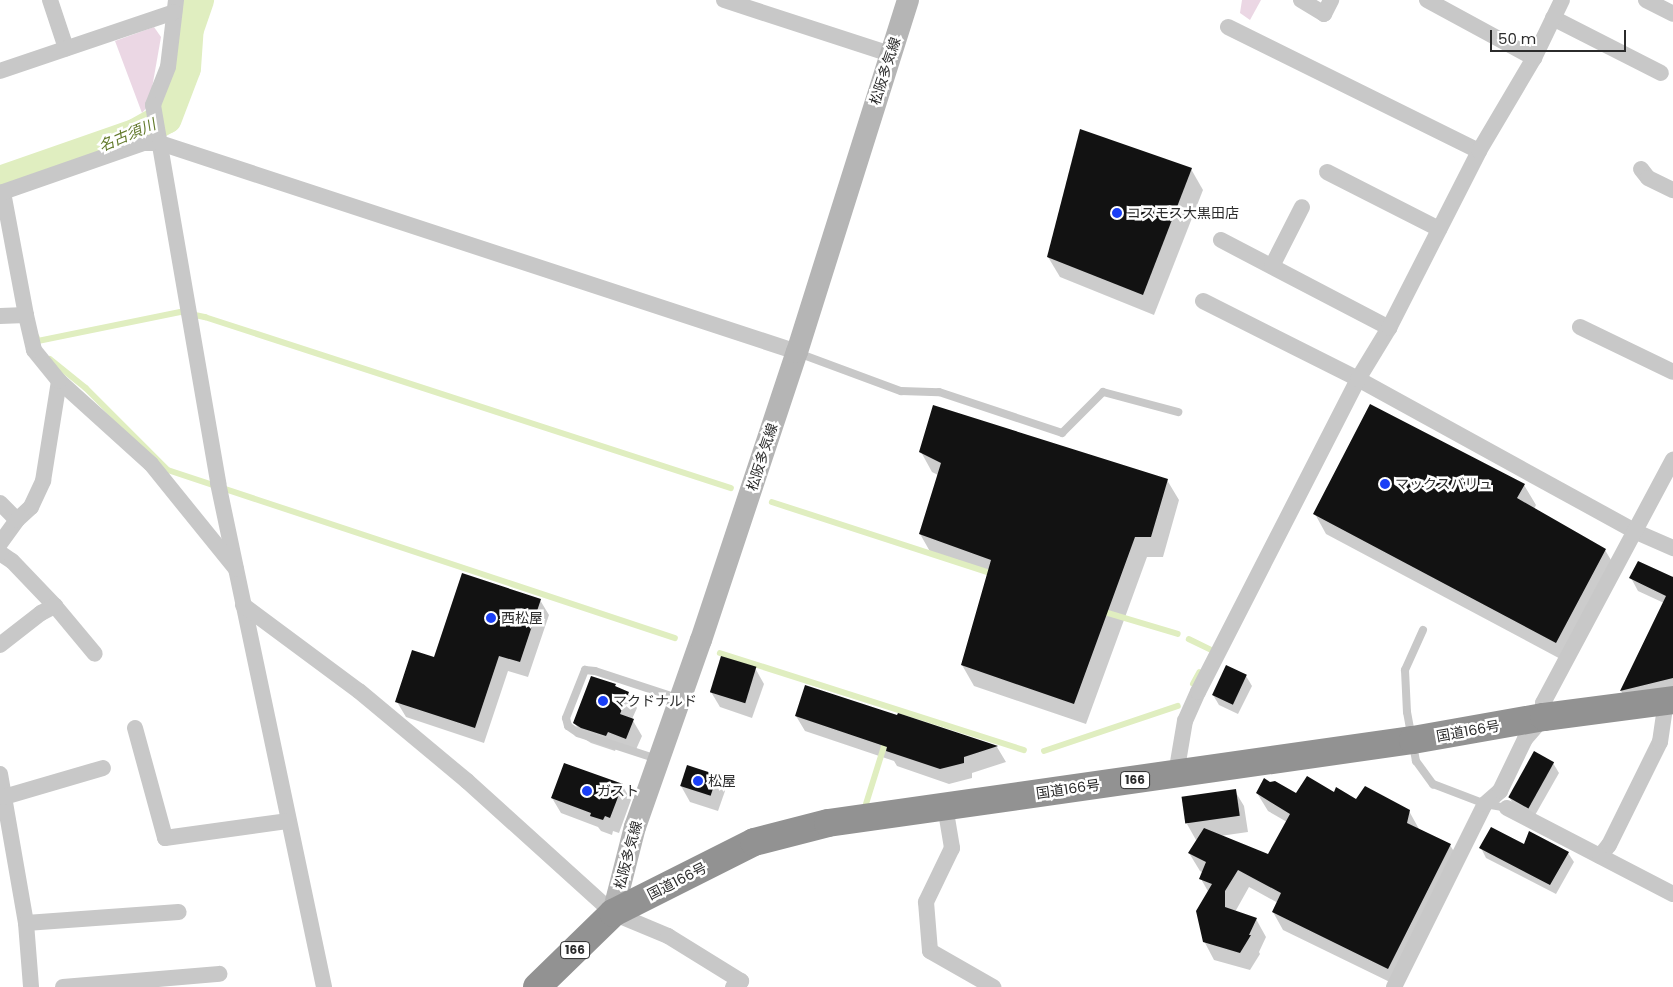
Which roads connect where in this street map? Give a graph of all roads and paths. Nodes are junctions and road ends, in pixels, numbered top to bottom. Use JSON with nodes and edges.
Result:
{"nodes":[{"id":1,"x":50,"y":0,"type":"edge"},
{"id":2,"x":724,"y":0,"type":"edge"},
{"id":3,"x":908,"y":0,"type":"edge"},
{"id":4,"x":1301,"y":0,"type":"edge"},
{"id":5,"x":1331,"y":0,"type":"edge"},
{"id":6,"x":1427,"y":0,"type":"edge"},
{"id":7,"x":1562,"y":0,"type":"edge"},
{"id":8,"x":1646,"y":0,"type":"edge"},
{"id":9,"x":175,"y":6,"type":"edge"},
{"id":10,"x":1673,"y":14,"type":"edge"},
{"id":11,"x":1553,"y":18,"type":"junction"},
{"id":12,"x":1228,"y":27,"type":"dead end"},
{"id":13,"x":66,"y":48,"type":"junction"},
{"id":14,"x":890,"y":54,"type":"junction"},
{"id":15,"x":1534,"y":58,"type":"junction"},
{"id":16,"x":0,"y":70,"type":"edge"},
{"id":17,"x":1661,"y":73,"type":"dead end"},
{"id":18,"x":160,"y":142,"type":"junction"},
{"id":19,"x":1479,"y":151,"type":"junction"},
{"id":20,"x":1641,"y":169,"type":"dead end"},
{"id":21,"x":1327,"y":172,"type":"dead end"},
{"id":22,"x":1673,"y":190,"type":"edge"},
{"id":23,"x":2,"y":193,"type":"edge"},
{"id":24,"x":1302,"y":207,"type":"dead end"},
{"id":25,"x":1439,"y":229,"type":"junction"},
{"id":26,"x":1220,"y":240,"type":"dead end"},
{"id":27,"x":1272,"y":266,"type":"junction"},
{"id":28,"x":1203,"y":301,"type":"dead end"},
{"id":29,"x":25,"y":311,"type":"junction"},
{"id":30,"x":0,"y":316,"type":"edge"},
{"id":31,"x":1580,"y":327,"type":"dead end"},
{"id":32,"x":1389,"y":328,"type":"junction"},
{"id":33,"x":797,"y":352,"type":"junction"},
{"id":34,"x":1673,"y":372,"type":"edge"},
{"id":35,"x":1358,"y":379,"type":"junction"},
{"id":36,"x":59,"y":382,"type":"junction"},
{"id":37,"x":1178,"y":412,"type":"dead end"},
{"id":38,"x":1673,"y":460,"type":"edge"},
{"id":39,"x":0,"y":503,"type":"edge"},
{"id":40,"x":17,"y":520,"type":"junction"},
{"id":41,"x":1634,"y":531,"type":"junction"},
{"id":42,"x":0,"y":544,"type":"edge"},
{"id":43,"x":1673,"y":548,"type":"edge"},
{"id":44,"x":0,"y":553,"type":"edge"},
{"id":45,"x":236,"y":569,"type":"junction"},
{"id":46,"x":243,"y":605,"type":"junction"},
{"id":47,"x":55,"y":606,"type":"junction"},
{"id":48,"x":1423,"y":630,"type":"dead end"},
{"id":49,"x":0,"y":645,"type":"edge"},
{"id":50,"x":95,"y":654,"type":"dead end"},
{"id":51,"x":680,"y":699,"type":"junction"},
{"id":52,"x":1670,"y":701,"type":"edge"},
{"id":53,"x":1544,"y":717,"type":"junction"},
{"id":54,"x":135,"y":728,"type":"dead end"},
{"id":55,"x":1413,"y":740,"type":"junction"},
{"id":56,"x":659,"y":760,"type":"junction"},
{"id":57,"x":104,"y":768,"type":"dead end"},
{"id":58,"x":0,"y":774,"type":"edge"},
{"id":59,"x":1176,"y":774,"type":"junction"},
{"id":60,"x":4,"y":797,"type":"junction"},
{"id":61,"x":1485,"y":804,"type":"junction"},
{"id":62,"x":945,"y":806,"type":"junction"},
{"id":63,"x":1507,"y":808,"type":"joint"},
{"id":64,"x":287,"y":821,"type":"junction"},
{"id":65,"x":1600,"y":856,"type":"junction"},
{"id":66,"x":1673,"y":894,"type":"edge"},
{"id":67,"x":179,"y":912,"type":"dead end"},
{"id":68,"x":613,"y":913,"type":"junction"},
{"id":69,"x":26,"y":924,"type":"junction"},
{"id":70,"x":219,"y":974,"type":"dead end"},
{"id":71,"x":31,"y":987,"type":"edge"},
{"id":72,"x":63,"y":987,"type":"edge"},
{"id":73,"x":324,"y":987,"type":"edge"},
{"id":74,"x":537,"y":987,"type":"edge"},
{"id":75,"x":734,"y":987,"type":"edge"},
{"id":76,"x":993,"y":987,"type":"edge"},
{"id":77,"x":1394,"y":987,"type":"edge"}],
"edges":[{"from":1,"to":13,"type":"street"},
{"from":2,"to":14,"type":"street"},
{"from":3,"to":14,"type":"main road","name":"松阪多気線"},
{"from":4,"to":5,"type":"street"},
{"from":6,"to":15,"type":"street"},
{"from":7,"to":11,"type":"street"},
{"from":8,"to":10,"type":"street"},
{"from":9,"to":13,"type":"street"},
{"from":9,"to":18,"type":"street"},
{"from":11,"to":15,"type":"street"},
{"from":11,"to":17,"type":"street"},
{"from":12,"to":19,"type":"street"},
{"from":13,"to":16,"type":"street"},
{"from":14,"to":33,"type":"main road","name":"松阪多気線"},
{"from":15,"to":19,"type":"street"},
{"from":18,"to":23,"type":"street"},
{"from":18,"to":33,"type":"street"},
{"from":18,"to":45,"type":"street"},
{"from":19,"to":25,"type":"street"},
{"from":20,"to":22,"type":"street"},
{"from":21,"to":25,"type":"street"},
{"from":23,"to":29,"type":"street"},
{"from":24,"to":27,"type":"street"},
{"from":25,"to":32,"type":"street"},
{"from":26,"to":27,"type":"street"},
{"from":27,"to":32,"type":"street"},
{"from":28,"to":35,"type":"street"},
{"from":29,"to":30,"type":"street"},
{"from":29,"to":36,"type":"street"},
{"from":31,"to":34,"type":"street"},
{"from":32,"to":35,"type":"street"},
{"from":33,"to":37,"type":"lane"},
{"from":33,"to":51,"type":"main road","name":"松阪多気線"},
{"from":35,"to":41,"type":"street"},
{"from":35,"to":59,"type":"street"},
{"from":36,"to":40,"type":"street"},
{"from":36,"to":45,"type":"street"},
{"from":38,"to":41,"type":"street"},
{"from":39,"to":40,"type":"street"},
{"from":40,"to":42,"type":"street"},
{"from":41,"to":43,"type":"street"},
{"from":41,"to":53,"type":"street"},
{"from":44,"to":47,"type":"street"},
{"from":45,"to":46,"type":"street"},
{"from":46,"to":64,"type":"street"},
{"from":46,"to":68,"type":"street"},
{"from":47,"to":49,"type":"street"},
{"from":47,"to":50,"type":"street"},
{"from":48,"to":55,"type":"lane"},
{"from":51,"to":56,"type":"main road","name":"松阪多気線"},
{"from":51,"to":56,"type":"lane"},
{"from":52,"to":53,"type":"highway","name":"国道166号","number":"166"},
{"from":52,"to":65,"type":"street"},
{"from":53,"to":55,"type":"highway","name":"国道166号","number":"166"},
{"from":53,"to":61,"type":"street"},
{"from":54,"to":64,"type":"street"},
{"from":55,"to":59,"type":"highway","name":"国道166号","number":"166"},
{"from":55,"to":61,"type":"lane"},
{"from":56,"to":68,"type":"main road","name":"松阪多気線"},
{"from":57,"to":60,"type":"street"},
{"from":58,"to":60,"type":"street"},
{"from":59,"to":62,"type":"highway","name":"国道166号","number":"166"},
{"from":60,"to":69,"type":"street"},
{"from":61,"to":63,"type":"lane"},
{"from":61,"to":77,"type":"street"},
{"from":62,"to":68,"type":"highway","name":"国道166号","number":"166"},
{"from":62,"to":76,"type":"street"},
{"from":63,"to":65,"type":"street"},
{"from":64,"to":73,"type":"street"},
{"from":65,"to":66,"type":"street"},
{"from":67,"to":69,"type":"street"},
{"from":68,"to":74,"type":"highway","name":"国道166号","number":"166"},
{"from":68,"to":75,"type":"street"},
{"from":69,"to":71,"type":"street"},
{"from":70,"to":72,"type":"street"}]}
